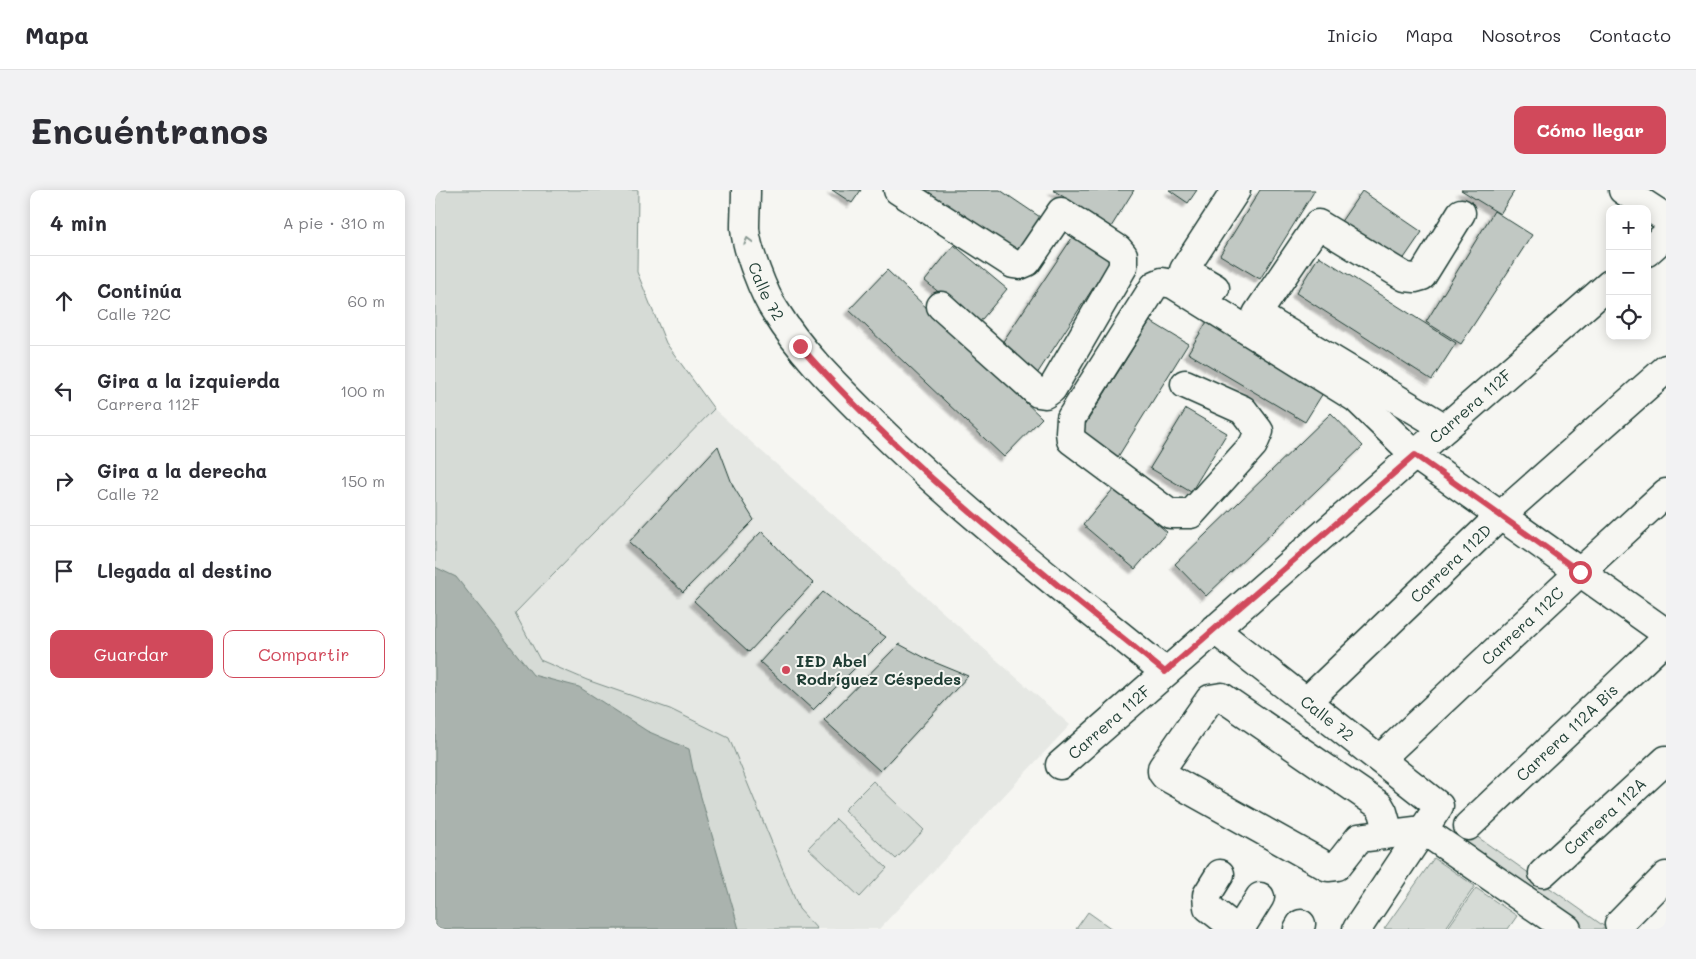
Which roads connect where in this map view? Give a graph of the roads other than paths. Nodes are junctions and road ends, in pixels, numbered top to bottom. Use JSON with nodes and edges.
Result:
{"nodes":[{"id":1,"x":746,"y":190,"type":"edge"},
{"id":2,"x":898,"y":190,"type":"edge"},
{"id":3,"x":1236,"y":190,"type":"edge"},
{"id":4,"x":1623,"y":190,"type":"edge"},
{"id":5,"x":1461,"y":213,"type":"dead end"},
{"id":6,"x":1666,"y":218,"type":"edge"},
{"id":7,"x":1666,"y":235,"type":"edge"},
{"id":8,"x":1649,"y":250,"type":"edge"},
{"id":9,"x":1606,"y":287,"type":"edge"},
{"id":10,"x":941,"y":306,"type":"dead end"},
{"id":11,"x":1257,"y":314,"type":"junction"},
{"id":12,"x":1666,"y":369,"type":"edge"},
{"id":13,"x":1185,"y":384,"type":"dead end"},
{"id":14,"x":1445,"y":428,"type":"junction"},
{"id":15,"x":1415,"y":455,"type":"junction"},
{"id":16,"x":1666,"y":493,"type":"edge"},
{"id":17,"x":1500,"y":516,"type":"junction"},
{"id":18,"x":1580,"y":572,"type":"junction"},
{"id":19,"x":1214,"y":629,"type":"junction"},
{"id":20,"x":1666,"y":632,"type":"edge"},
{"id":21,"x":1666,"y":639,"type":"edge"},
{"id":22,"x":1165,"y":672,"type":"junction"},
{"id":23,"x":1307,"y":701,"type":"junction"},
{"id":24,"x":1381,"y":760,"type":"junction"},
{"id":25,"x":1666,"y":760,"type":"edge"},
{"id":26,"x":1060,"y":765,"type":"dead end"},
{"id":27,"x":1468,"y":826,"type":"dead end"},
{"id":28,"x":1423,"y":830,"type":"junction"},
{"id":29,"x":1389,"y":833,"type":"junction"},
{"id":30,"x":1543,"y":873,"type":"dead end"},
{"id":31,"x":1220,"y":874,"type":"dead end"},
{"id":32,"x":1666,"y":876,"type":"edge"},
{"id":33,"x":1260,"y":897,"type":"dead end"},
{"id":34,"x":1619,"y":924,"type":"dead end"},
{"id":35,"x":1236,"y":929,"type":"edge"},
{"id":36,"x":1240,"y":929,"type":"edge"},
{"id":37,"x":1357,"y":929,"type":"edge"},
{"id":38,"x":1567,"y":929,"type":"edge"}],
"edges":[{"from":22,"to":1,"type":"street","name":"Calle 72","one_way":true},
{"from":2,"to":10,"type":"street"},
{"from":3,"to":11,"type":"street"},
{"from":4,"to":6,"type":"street"},
{"from":5,"to":11,"type":"street"},
{"from":7,"to":8,"type":"street"},
{"from":9,"to":14,"type":"street","name":"Carrera 112F"},
{"from":11,"to":14,"type":"street"},
{"from":12,"to":17,"type":"street","name":"Carrera 112D"},
{"from":13,"to":15,"type":"street"},
{"from":14,"to":15,"type":"street","name":"Carrera 112F"},
{"from":15,"to":17,"type":"street"},
{"from":15,"to":19,"type":"street","name":"Carrera 112F"},
{"from":16,"to":18,"type":"street","name":"Carrera 112C"},
{"from":17,"to":18,"type":"street"},
{"from":17,"to":23,"type":"street","name":"Carrera 112D"},
{"from":18,"to":20,"type":"street"},
{"from":18,"to":24,"type":"street","name":"Carrera 112C"},
{"from":19,"to":22,"type":"street","name":"Carrera 112F"},
{"from":19,"to":23,"type":"street","name":"Calle 72"},
{"from":21,"to":27,"type":"street","name":"Carrera 112A Bis"},
{"from":22,"to":26,"type":"street","name":"Carrera 112F"},
{"from":23,"to":24,"type":"street","name":"Calle 72"},
{"from":24,"to":28,"type":"street","name":"Calle 72"},
{"from":25,"to":30,"type":"street","name":"Carrera 112A"},
{"from":28,"to":29,"type":"street"},
{"from":28,"to":37,"type":"street"},
{"from":28,"to":38,"type":"street"},
{"from":29,"to":29,"type":"street"},
{"from":31,"to":35,"type":"street"},
{"from":32,"to":34,"type":"street"},
{"from":33,"to":36,"type":"street"}]}
